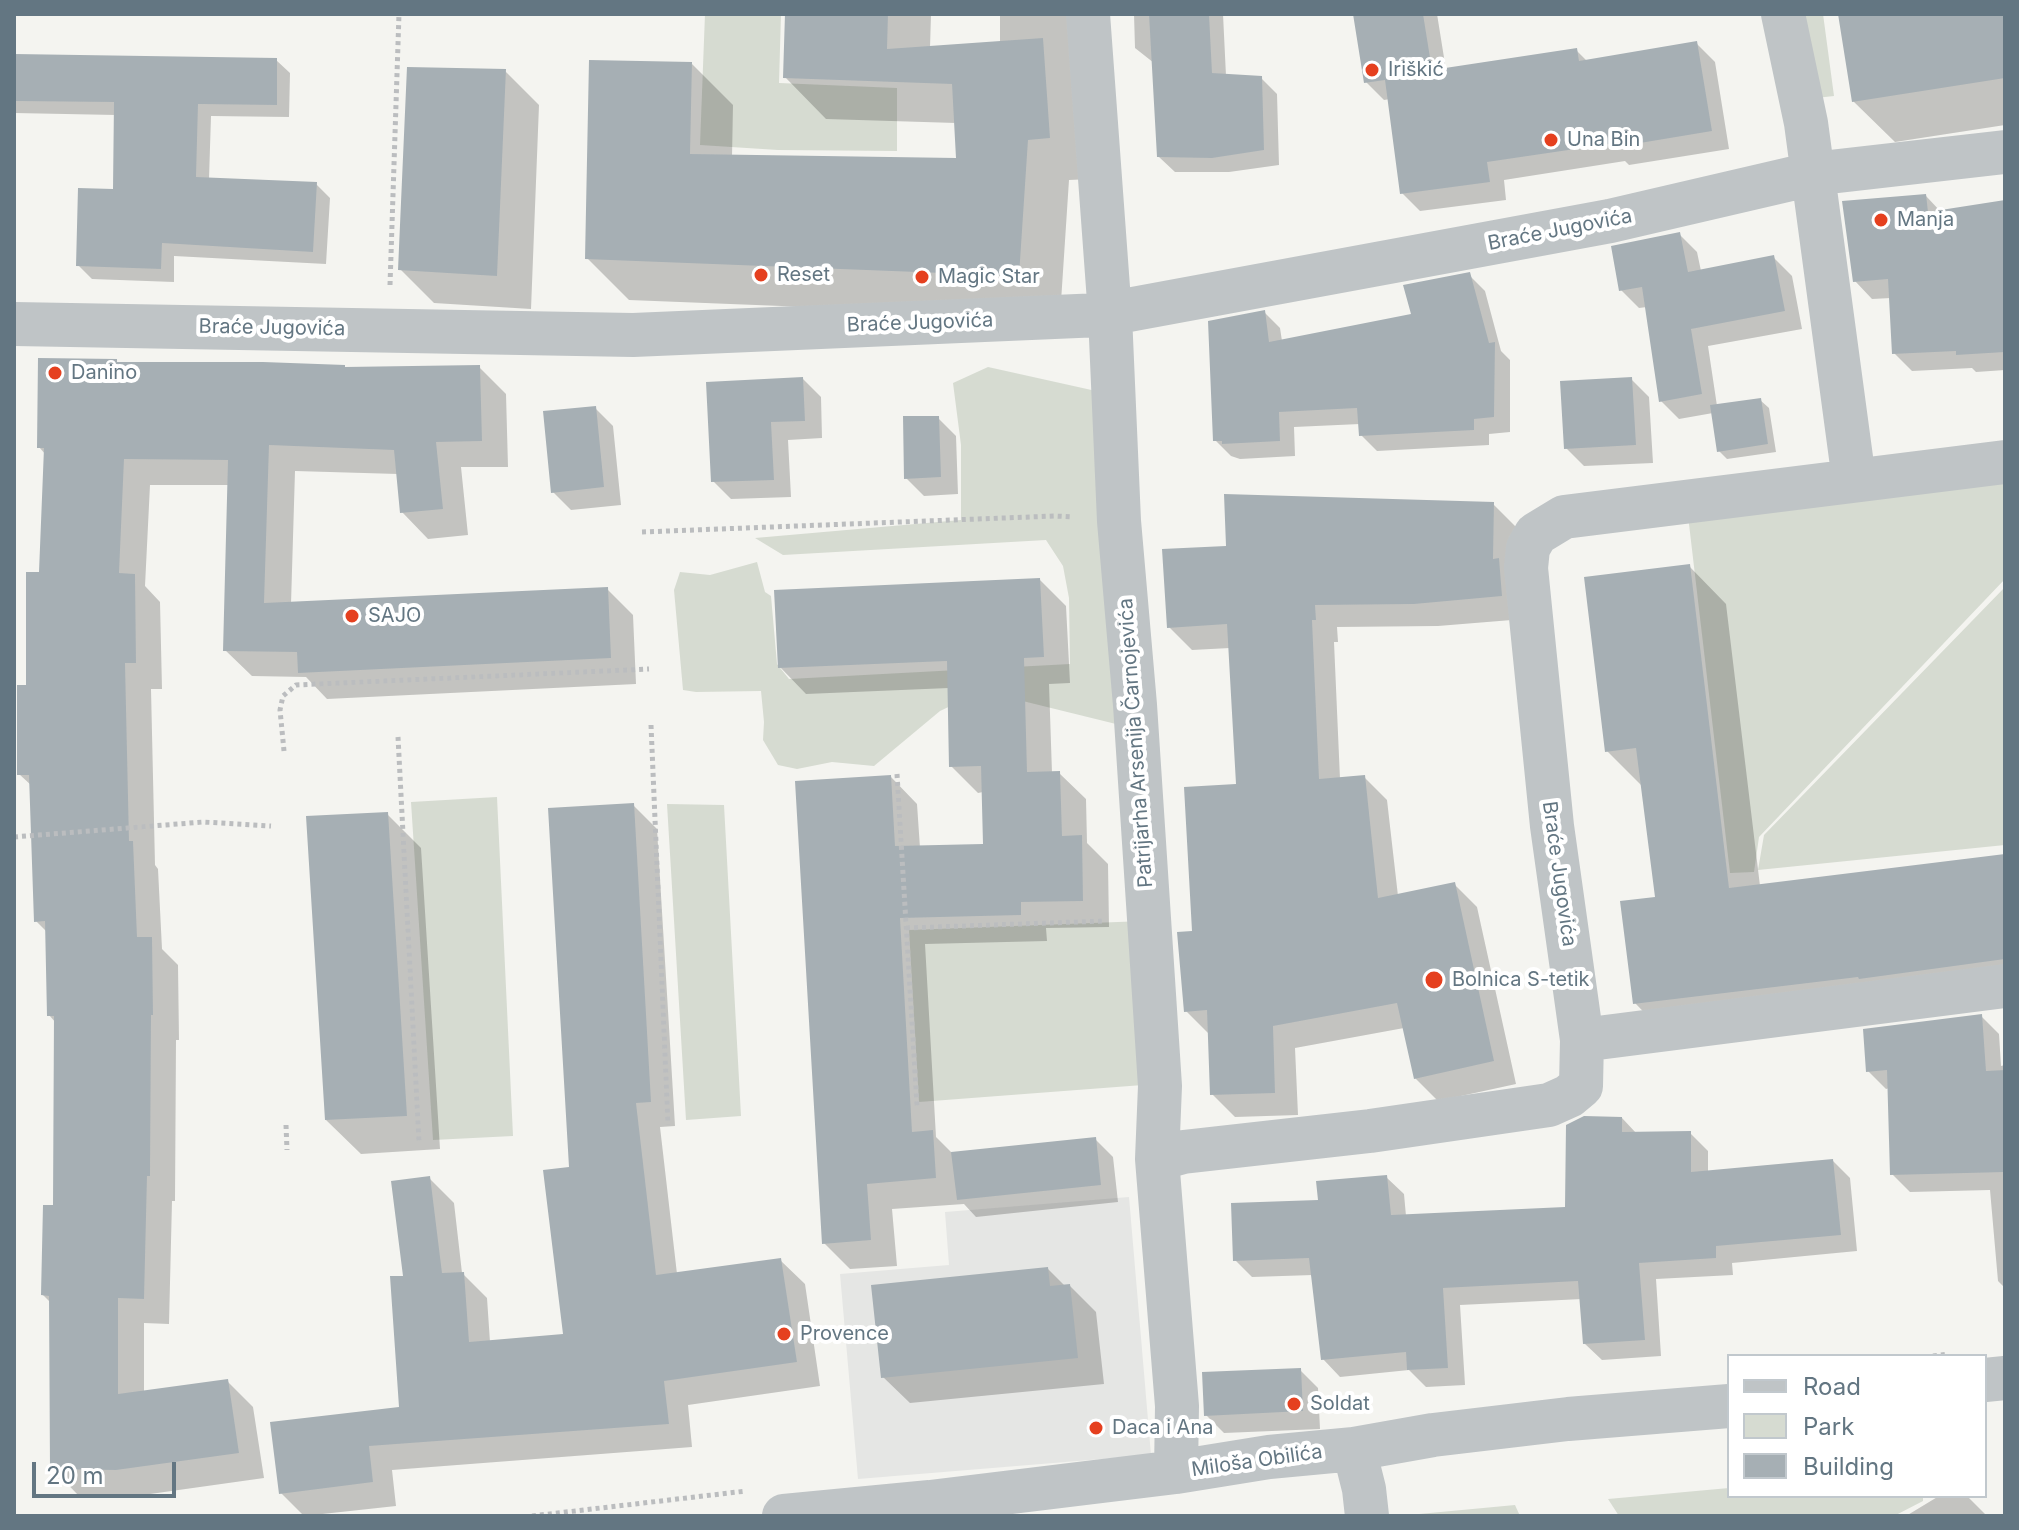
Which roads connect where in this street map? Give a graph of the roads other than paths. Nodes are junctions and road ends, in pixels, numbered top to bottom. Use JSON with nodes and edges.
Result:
{"nodes":[{"id":1,"x":1088,"y":14,"type":"edge"},
{"id":2,"x":1783,"y":14,"type":"edge"},
{"id":3,"x":2005,"y":152,"type":"edge"},
{"id":4,"x":1812,"y":174,"type":"junction"},
{"id":5,"x":1110,"y":315,"type":"junction"},
{"id":6,"x":14,"y":324,"type":"edge"},
{"id":7,"x":2005,"y":462,"type":"edge"},
{"id":8,"x":1854,"y":480,"type":"junction"},
{"id":9,"x":2005,"y":986,"type":"edge"},
{"id":10,"x":1582,"y":1040,"type":"junction"},
{"id":11,"x":1157,"y":1159,"type":"junction"},
{"id":12,"x":1727,"y":1406,"type":"edge"},
{"id":13,"x":1354,"y":1449,"type":"junction"},
{"id":14,"x":1176,"y":1472,"type":"junction"},
{"id":15,"x":784,"y":1516,"type":"edge"},
{"id":16,"x":1367,"y":1516,"type":"edge"}],
"edges":[{"from":1,"to":5,"type":"street","name":"Patrijarha Arsenija Čarnojevića"},
{"from":2,"to":4,"type":"street"},
{"from":3,"to":4,"type":"street","name":"Braće Jugovića"},
{"from":4,"to":5,"type":"street","name":"Braće Jugovića"},
{"from":4,"to":8,"type":"street"},
{"from":5,"to":6,"type":"street","name":"Braće Jugovića"},
{"from":5,"to":11,"type":"street","name":"Patrijarha Arsenija Čarnojevića"},
{"from":7,"to":8,"type":"street"},
{"from":8,"to":10,"type":"street","name":"Braće Jugovića"},
{"from":9,"to":10,"type":"street"},
{"from":10,"to":11,"type":"street"},
{"from":11,"to":14,"type":"street","name":"Patrijarha Arsenija Čarnojevića"},
{"from":12,"to":13,"type":"street","name":"Miloša Obilića"},
{"from":13,"to":14,"type":"street","name":"Miloša Obilića"},
{"from":13,"to":16,"type":"street"},
{"from":14,"to":15,"type":"street","name":"Miloša Obilića"}]}
